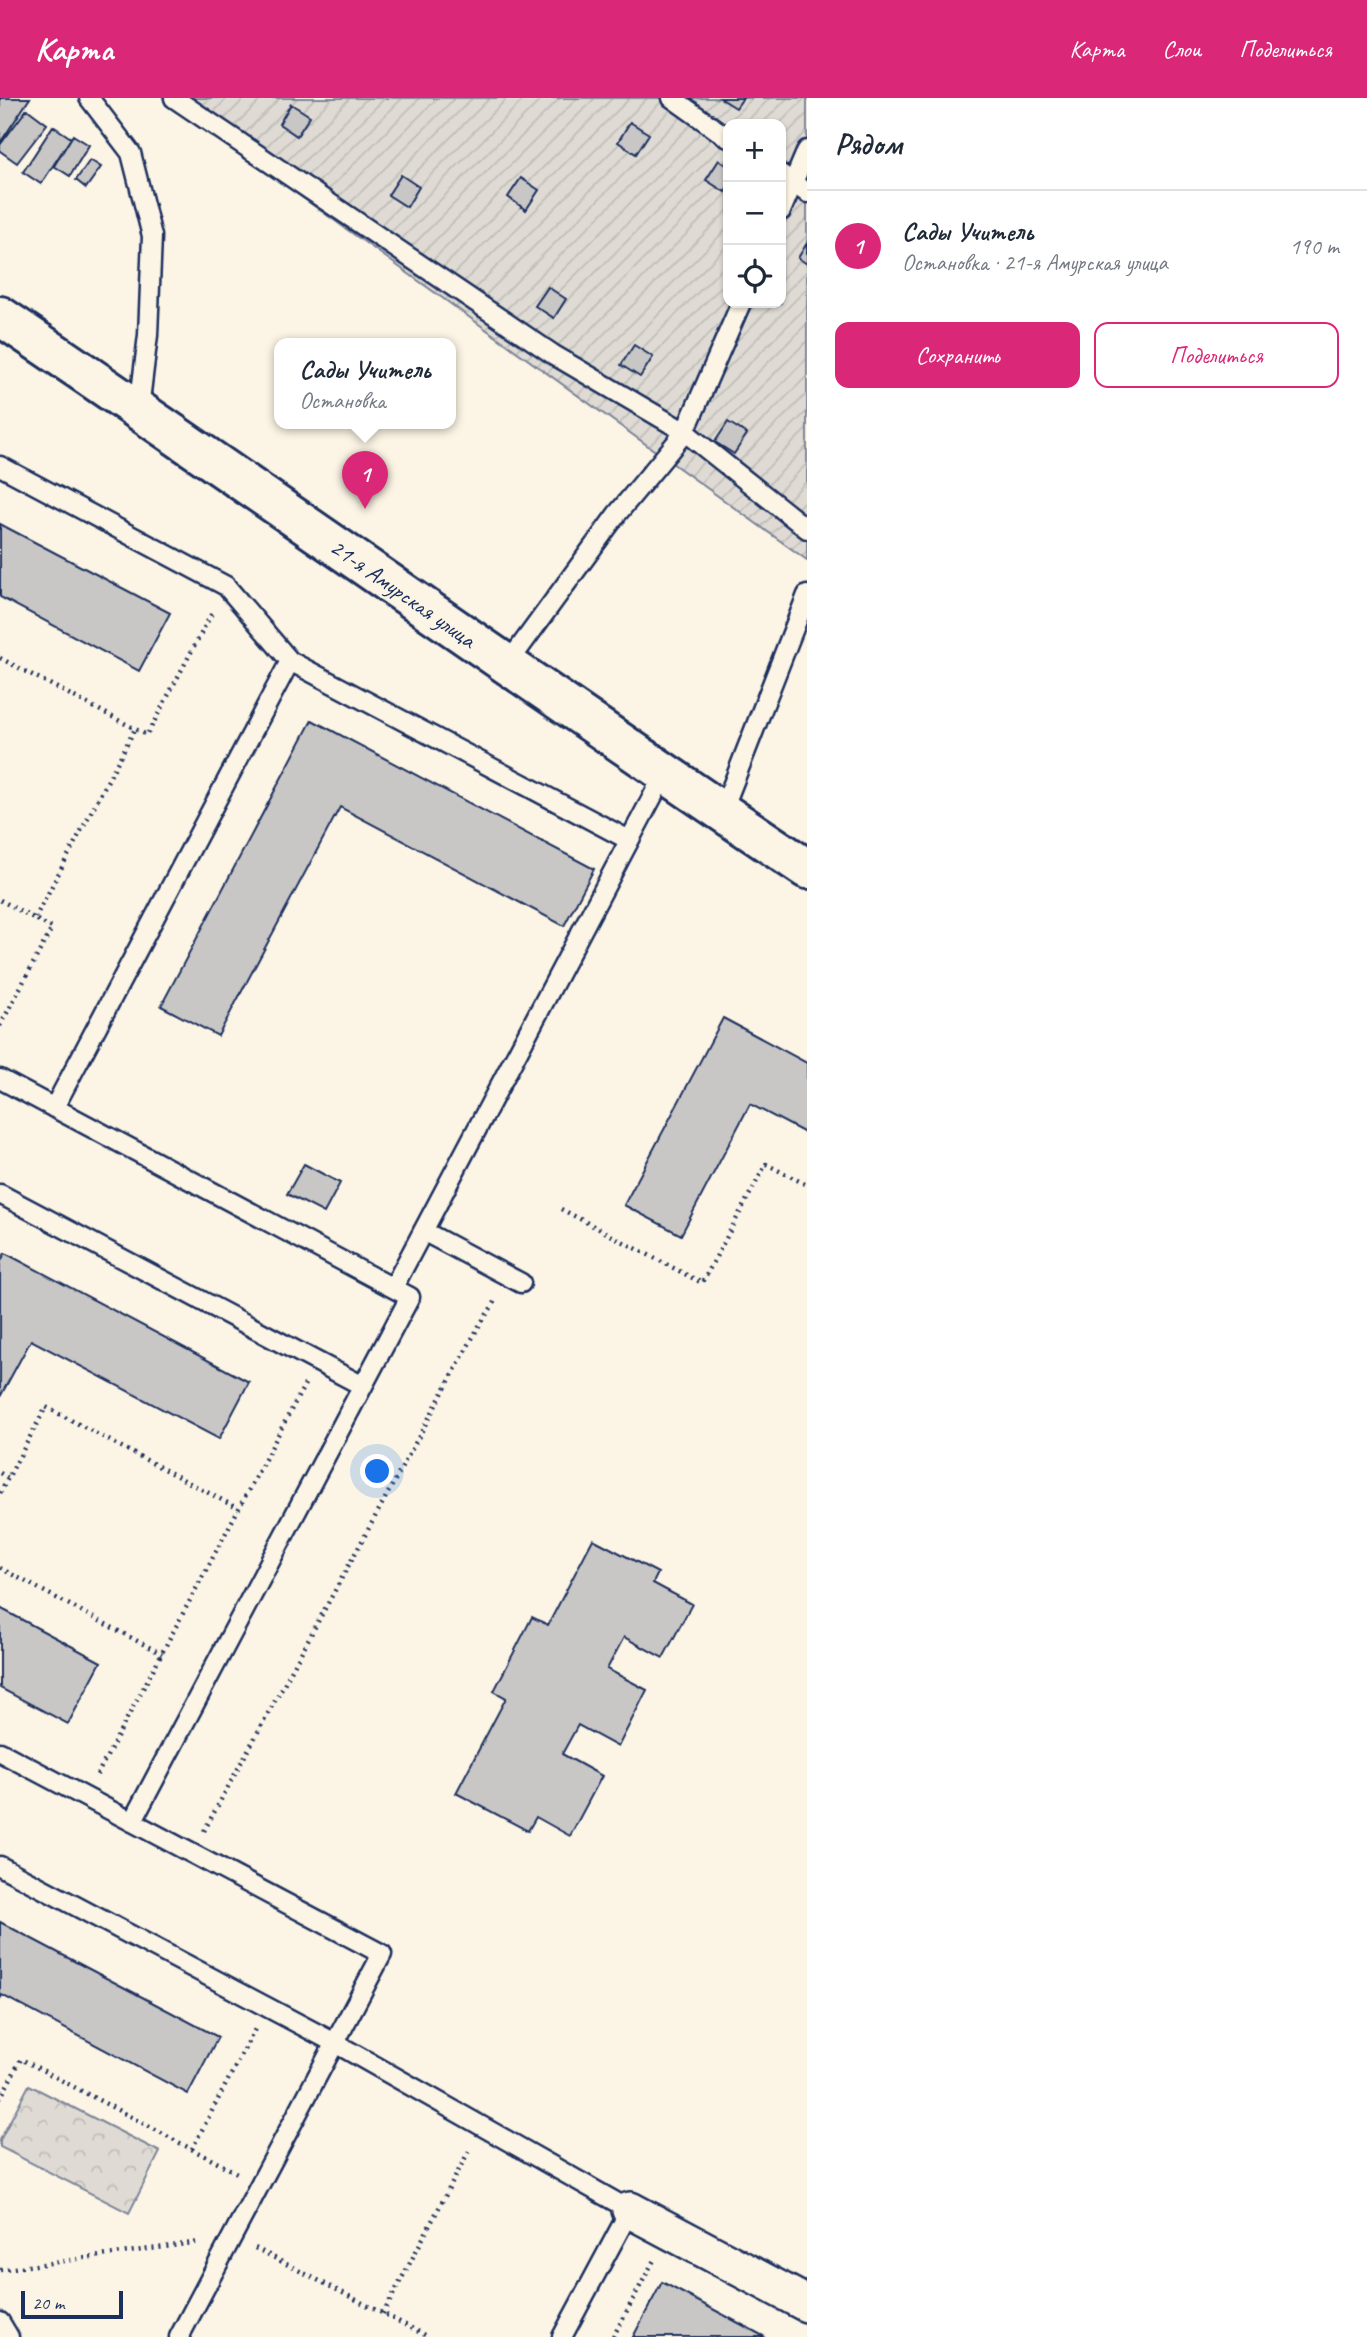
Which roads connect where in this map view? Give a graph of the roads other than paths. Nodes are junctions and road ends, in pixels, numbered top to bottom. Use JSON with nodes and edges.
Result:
{"nodes":[{"id":1,"x":89,"y":98,"type":"edge"},
{"id":2,"x":174,"y":98,"type":"edge"},
{"id":3,"x":671,"y":98,"type":"edge"},
{"id":4,"x":723,"y":134,"type":"edge"},
{"id":5,"x":807,"y":150,"type":"edge"},
{"id":6,"x":793,"y":183,"type":"edge"},
{"id":7,"x":786,"y":199,"type":"edge"},
{"id":8,"x":739,"y":308,"type":"edge"},
{"id":9,"x":0,"y":316,"type":"edge"},
{"id":10,"x":139,"y":409,"type":"junction"},
{"id":11,"x":685,"y":432,"type":"junction"},
{"id":12,"x":0,"y":466,"type":"edge"},
{"id":13,"x":807,"y":529,"type":"edge"},
{"id":14,"x":807,"y":595,"type":"edge"},
{"id":15,"x":290,"y":661,"type":"junction"},
{"id":16,"x":507,"y":665,"type":"junction"},
{"id":17,"x":665,"y":773,"type":"junction"},
{"id":18,"x":722,"y":812,"type":"junction"},
{"id":19,"x":629,"y":840,"type":"junction"},
{"id":20,"x":807,"y":869,"type":"edge"},
{"id":21,"x":0,"y":1079,"type":"edge"},
{"id":22,"x":54,"y":1108,"type":"junction"},
{"id":23,"x":0,"y":1194,"type":"edge"},
{"id":24,"x":423,"y":1231,"type":"junction"},
{"id":25,"x":521,"y":1283,"type":"road end"},
{"id":26,"x":393,"y":1288,"type":"junction"},
{"id":27,"x":363,"y":1386,"type":"junction"},
{"id":28,"x":0,"y":1752,"type":"edge"},
{"id":29,"x":132,"y":1822,"type":"junction"},
{"id":30,"x":0,"y":1866,"type":"edge"},
{"id":31,"x":335,"y":2043,"type":"junction"},
{"id":32,"x":630,"y":2210,"type":"junction"},
{"id":33,"x":807,"y":2304,"type":"edge"},
{"id":34,"x":0,"y":2322,"type":"edge"},
{"id":35,"x":183,"y":2336,"type":"edge"},
{"id":36,"x":9,"y":2337,"type":"edge"},
{"id":37,"x":562,"y":2337,"type":"edge"}],
"edges":[{"from":1,"to":10,"type":"lane"},
{"from":2,"to":11,"type":"lane"},
{"from":3,"to":4,"type":"lane"},
{"from":5,"to":6,"type":"lane"},
{"from":6,"to":7,"type":"lane"},
{"from":8,"to":11,"type":"lane"},
{"from":9,"to":10,"type":"main road","name":"21-я Амурская улица"},
{"from":10,"to":16,"type":"main road","name":"21-я Амурская улица"},
{"from":11,"to":13,"type":"lane"},
{"from":11,"to":16,"type":"lane"},
{"from":12,"to":15,"type":"lane"},
{"from":14,"to":18,"type":"lane"},
{"from":15,"to":19,"type":"lane"},
{"from":15,"to":22,"type":"lane"},
{"from":16,"to":17,"type":"main road","name":"21-я Амурская улица"},
{"from":17,"to":18,"type":"main road","name":"21-я Амурская улица"},
{"from":17,"to":19,"type":"lane"},
{"from":18,"to":20,"type":"main road","name":"21-я Амурская улица"},
{"from":19,"to":24,"type":"lane"},
{"from":21,"to":22,"type":"lane"},
{"from":22,"to":26,"type":"lane"},
{"from":23,"to":27,"type":"lane"},
{"from":24,"to":25,"type":"lane"},
{"from":24,"to":26,"type":"lane"},
{"from":26,"to":27,"type":"lane"},
{"from":27,"to":29,"type":"lane"},
{"from":28,"to":29,"type":"lane"},
{"from":29,"to":31,"type":"lane"},
{"from":30,"to":31,"type":"lane"},
{"from":31,"to":32,"type":"lane"},
{"from":31,"to":35,"type":"lane"},
{"from":32,"to":33,"type":"street"},
{"from":32,"to":37,"type":"lane"},
{"from":34,"to":36,"type":"lane"}]}
